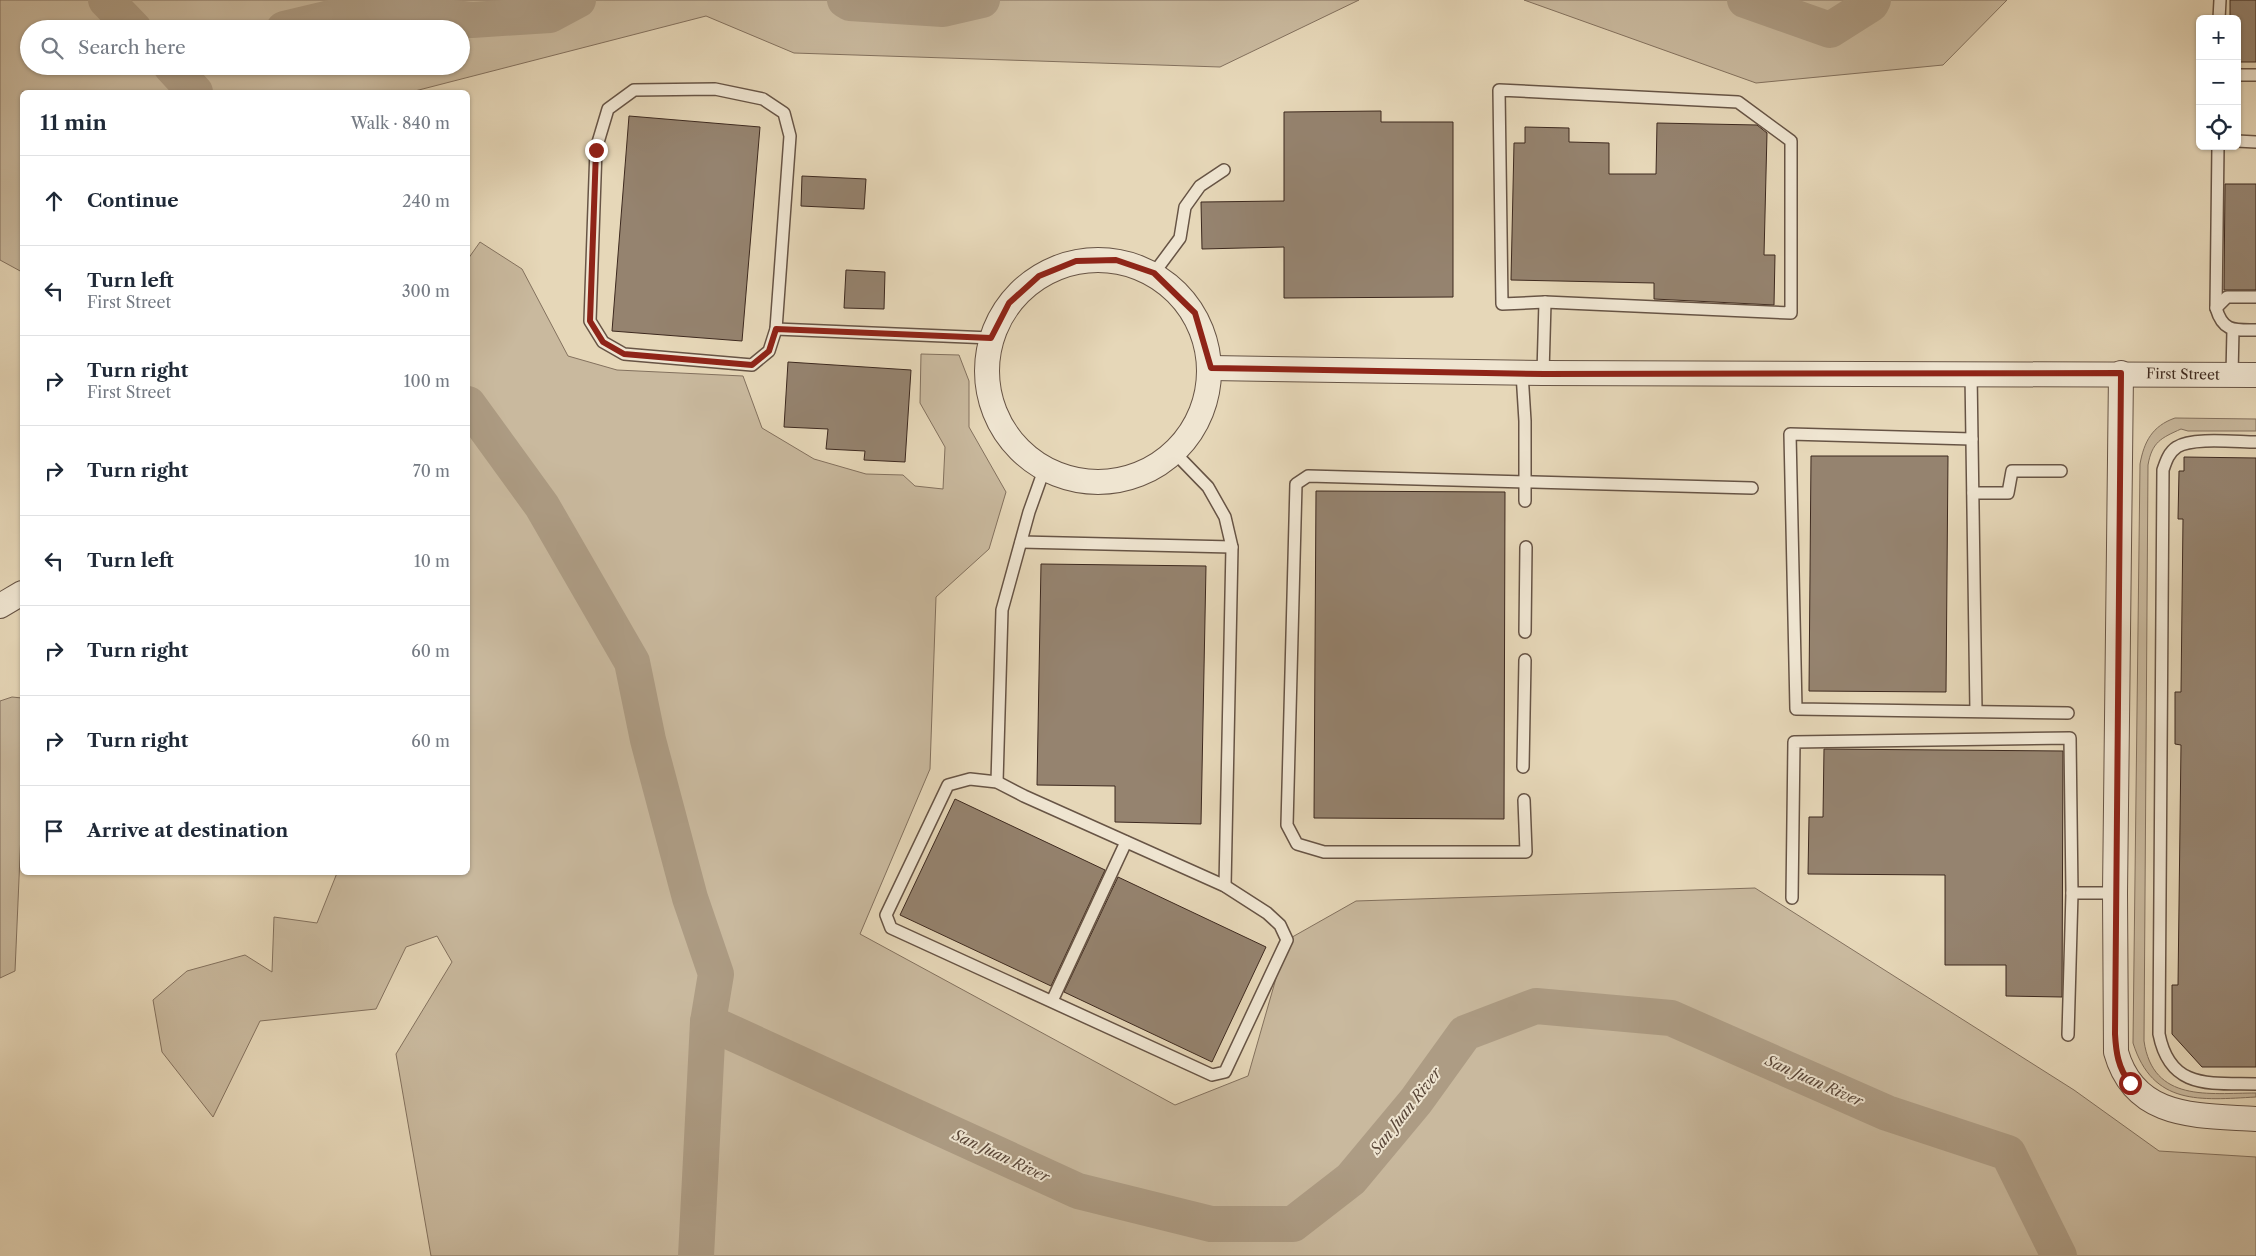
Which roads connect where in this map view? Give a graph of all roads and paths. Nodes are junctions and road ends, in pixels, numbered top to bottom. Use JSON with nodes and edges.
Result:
{"nodes":[{"id":1,"x":2220,"y":0,"type":"edge"},
{"id":2,"x":2219,"y":15,"type":"edge"},
{"id":3,"x":2241,"y":75,"type":"edge"},
{"id":4,"x":2256,"y":75,"type":"edge"},
{"id":5,"x":2241,"y":141,"type":"edge"},
{"id":6,"x":2256,"y":142,"type":"edge"},
{"id":7,"x":2218,"y":150,"type":"edge"},
{"id":8,"x":1224,"y":170,"type":"dead end"},
{"id":9,"x":1154,"y":273,"type":"junction"},
{"id":10,"x":2256,"y":297,"type":"edge"},
{"id":11,"x":1545,"y":302,"type":"junction"},
{"id":12,"x":2216,"y":308,"type":"junction"},
{"id":13,"x":776,"y":329,"type":"junction"},
{"id":14,"x":2233,"y":330,"type":"junction"},
{"id":15,"x":2256,"y":330,"type":"edge"},
{"id":16,"x":991,"y":338,"type":"junction"},
{"id":17,"x":1211,"y":368,"type":"junction"},
{"id":18,"x":1533,"y":373,"type":"junction"},
{"id":19,"x":1971,"y":373,"type":"junction"},
{"id":20,"x":2121,"y":373,"type":"junction"},
{"id":21,"x":2232,"y":374,"type":"junction"},
{"id":22,"x":2256,"y":374,"type":"edge"},
{"id":23,"x":1972,"y":439,"type":"junction"},
{"id":24,"x":2256,"y":442,"type":"edge"},
{"id":25,"x":1176,"y":453,"type":"junction"},
{"id":26,"x":1044,"y":470,"type":"junction"},
{"id":27,"x":2060,"y":471,"type":"dead end"},
{"id":28,"x":1525,"y":480,"type":"junction"},
{"id":29,"x":1752,"y":488,"type":"dead end"},
{"id":30,"x":1973,"y":493,"type":"junction"},
{"id":31,"x":1525,"y":500,"type":"dead end"},
{"id":32,"x":1021,"y":542,"type":"junction"},
{"id":33,"x":1232,"y":547,"type":"junction"},
{"id":34,"x":1526,"y":547,"type":"dead end"},
{"id":35,"x":20,"y":594,"type":"edge"},
{"id":36,"x":0,"y":606,"type":"edge"},
{"id":37,"x":1525,"y":632,"type":"dead end"},
{"id":38,"x":1525,"y":660,"type":"dead end"},
{"id":39,"x":1976,"y":711,"type":"junction"},
{"id":40,"x":2068,"y":713,"type":"dead end"},
{"id":41,"x":1523,"y":767,"type":"dead end"},
{"id":42,"x":997,"y":782,"type":"junction"},
{"id":43,"x":1524,"y":800,"type":"dead end"},
{"id":44,"x":1126,"y":842,"type":"junction"},
{"id":45,"x":1225,"y":886,"type":"junction"},
{"id":46,"x":2072,"y":893,"type":"junction"},
{"id":47,"x":2115,"y":893,"type":"junction"},
{"id":48,"x":1792,"y":898,"type":"dead end"},
{"id":49,"x":1052,"y":1001,"type":"junction"},
{"id":50,"x":2068,"y":1035,"type":"dead end"},
{"id":51,"x":2256,"y":1084,"type":"edge"},
{"id":52,"x":2256,"y":1119,"type":"edge"}],
"edges":[{"from":1,"to":2,"type":"lane"},
{"from":3,"to":4,"type":"lane"},
{"from":5,"to":6,"type":"lane"},
{"from":7,"to":12,"type":"lane"},
{"from":8,"to":9,"type":"lane"},
{"from":9,"to":16,"type":"street"},
{"from":9,"to":17,"type":"street"},
{"from":10,"to":12,"type":"lane"},
{"from":11,"to":11,"type":"lane"},
{"from":11,"to":18,"type":"lane"},
{"from":12,"to":14,"type":"lane"},
{"from":13,"to":13,"type":"lane"},
{"from":13,"to":16,"type":"lane"},
{"from":14,"to":15,"type":"lane"},
{"from":14,"to":21,"type":"lane"},
{"from":16,"to":26,"type":"street"},
{"from":17,"to":18,"type":"street","name":"First Street"},
{"from":17,"to":25,"type":"street"},
{"from":18,"to":19,"type":"street","name":"First Street"},
{"from":18,"to":28,"type":"lane"},
{"from":19,"to":20,"type":"street","name":"First Street"},
{"from":19,"to":23,"type":"lane"},
{"from":20,"to":21,"type":"street","name":"First Street"},
{"from":20,"to":47,"type":"street"},
{"from":21,"to":22,"type":"street","name":"First Street"},
{"from":23,"to":30,"type":"lane"},
{"from":23,"to":39,"type":"lane"},
{"from":24,"to":51,"type":"lane"},
{"from":25,"to":26,"type":"street"},
{"from":25,"to":33,"type":"lane"},
{"from":26,"to":32,"type":"lane"},
{"from":27,"to":30,"type":"lane"},
{"from":28,"to":29,"type":"lane"},
{"from":28,"to":31,"type":"lane"},
{"from":28,"to":43,"type":"lane"},
{"from":30,"to":39,"type":"lane"},
{"from":32,"to":33,"type":"lane"},
{"from":32,"to":42,"type":"lane"},
{"from":33,"to":45,"type":"lane"},
{"from":34,"to":37,"type":"lane"},
{"from":35,"to":36,"type":"street"},
{"from":38,"to":41,"type":"lane"},
{"from":39,"to":40,"type":"lane"},
{"from":42,"to":44,"type":"lane"},
{"from":42,"to":49,"type":"lane"},
{"from":44,"to":45,"type":"lane"},
{"from":44,"to":49,"type":"lane"},
{"from":45,"to":49,"type":"lane"},
{"from":46,"to":47,"type":"lane"},
{"from":46,"to":48,"type":"lane"},
{"from":46,"to":50,"type":"lane"},
{"from":47,"to":52,"type":"street"}]}
